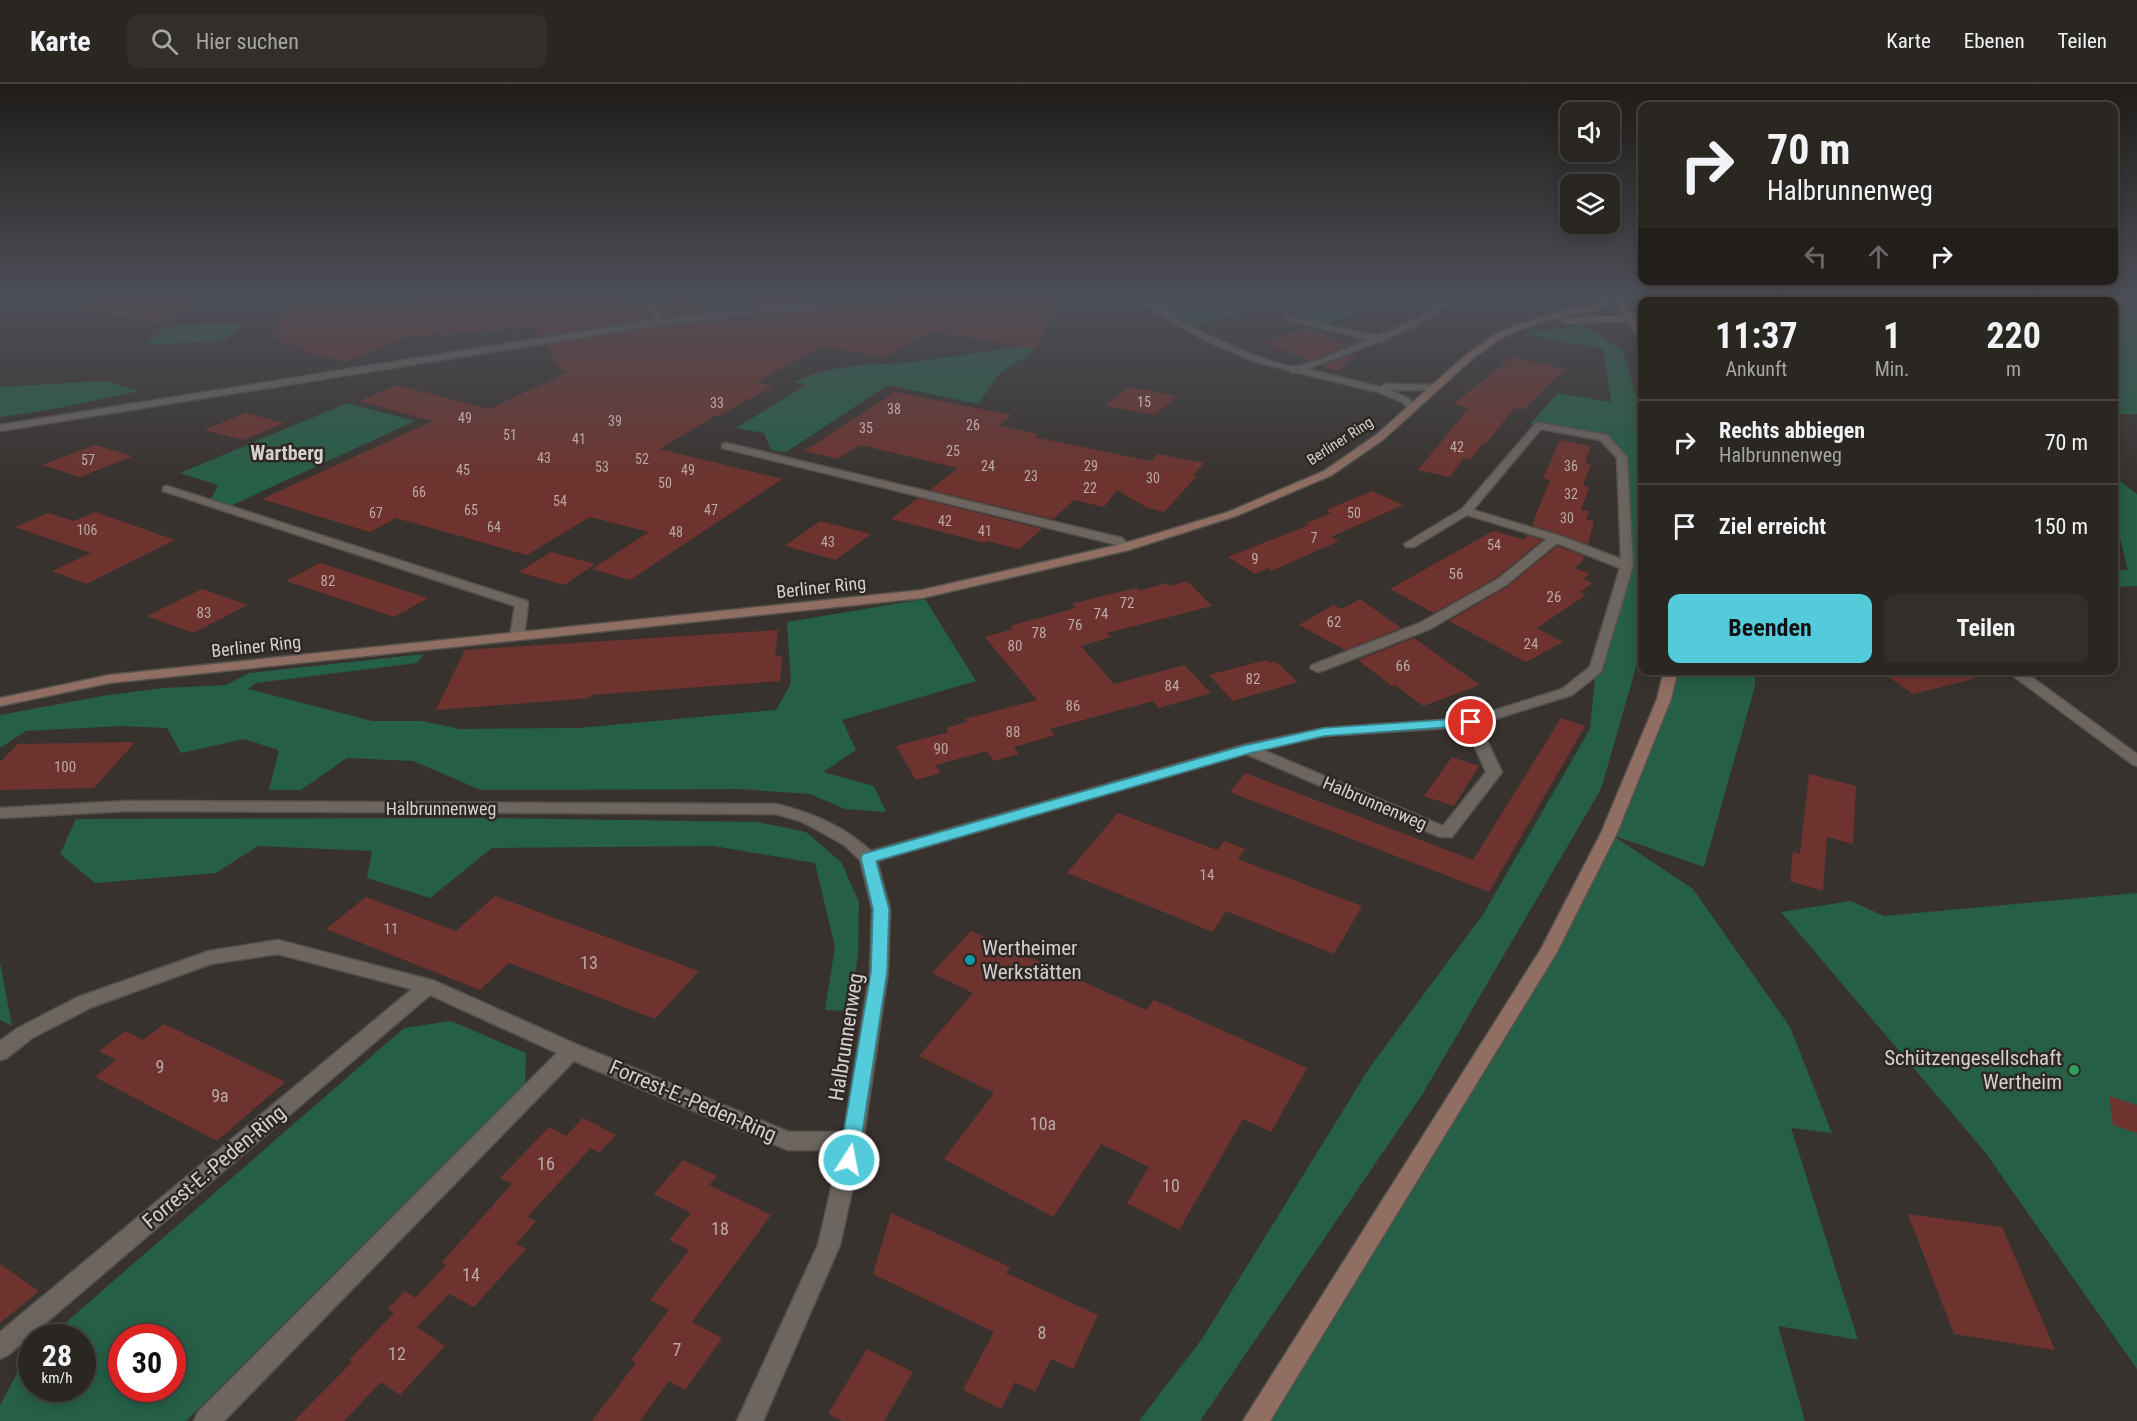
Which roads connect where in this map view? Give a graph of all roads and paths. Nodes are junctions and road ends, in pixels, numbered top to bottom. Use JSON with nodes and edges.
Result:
{"nodes":[{"id":1,"x":420,"y":360,"type":"edge"},
{"id":2,"x":1260,"y":360,"type":"edge"},
{"id":3,"x":1316,"y":360,"type":"edge"},
{"id":4,"x":1465,"y":360,"type":"edge"},
{"id":5,"x":1296,"y":371,"type":"junction"},
{"id":6,"x":1364,"y":386,"type":"junction"},
{"id":7,"x":1435,"y":387,"type":"junction"},
{"id":8,"x":1411,"y":409,"type":"junction"},
{"id":9,"x":0,"y":428,"type":"edge"},
{"id":10,"x":726,"y":446,"type":"dead end"},
{"id":11,"x":167,"y":489,"type":"dead end"},
{"id":12,"x":1466,"y":511,"type":"junction"},
{"id":13,"x":1556,"y":538,"type":"junction"},
{"id":14,"x":1410,"y":544,"type":"dead end"},
{"id":15,"x":1125,"y":547,"type":"junction"},
{"id":16,"x":1627,"y":566,"type":"junction"},
{"id":17,"x":517,"y":636,"type":"junction"},
{"id":18,"x":1317,"y":668,"type":"dead end"},
{"id":19,"x":1670,"y":675,"type":"edge"},
{"id":20,"x":2019,"y":675,"type":"edge"},
{"id":21,"x":0,"y":702,"type":"edge"},
{"id":22,"x":1471,"y":722,"type":"junction"},
{"id":23,"x":1247,"y":749,"type":"junction"},
{"id":24,"x":2137,"y":761,"type":"edge"},
{"id":25,"x":0,"y":813,"type":"edge"},
{"id":26,"x":868,"y":858,"type":"junction"},
{"id":27,"x":428,"y":986,"type":"junction"},
{"id":28,"x":571,"y":1051,"type":"junction"},
{"id":29,"x":0,"y":1052,"type":"edge"},
{"id":30,"x":853,"y":1141,"type":"junction"},
{"id":31,"x":0,"y":1347,"type":"edge"},
{"id":32,"x":207,"y":1421,"type":"edge"},
{"id":33,"x":750,"y":1421,"type":"edge"},
{"id":34,"x":1256,"y":1421,"type":"edge"}],
"edges":[{"from":1,"to":9,"type":"street"},
{"from":2,"to":5,"type":"street"},
{"from":3,"to":5,"type":"street"},
{"from":4,"to":7,"type":"street","name":"Berliner Ring"},
{"from":5,"to":6,"type":"street"},
{"from":6,"to":7,"type":"street"},
{"from":6,"to":8,"type":"street"},
{"from":7,"to":8,"type":"street","name":"Berliner Ring"},
{"from":8,"to":15,"type":"street","name":"Berliner Ring"},
{"from":10,"to":15,"type":"street"},
{"from":11,"to":17,"type":"street"},
{"from":12,"to":13,"type":"street"},
{"from":12,"to":14,"type":"street"},
{"from":12,"to":16,"type":"street"},
{"from":13,"to":16,"type":"street"},
{"from":13,"to":18,"type":"street"},
{"from":15,"to":17,"type":"street","name":"Berliner Ring"},
{"from":16,"to":22,"type":"street"},
{"from":17,"to":21,"type":"street","name":"Berliner Ring"},
{"from":19,"to":34,"type":"street"},
{"from":20,"to":24,"type":"street"},
{"from":22,"to":23,"type":"street"},
{"from":22,"to":23,"type":"street","name":"Halbrunnenweg"},
{"from":23,"to":26,"type":"street"},
{"from":25,"to":26,"type":"street","name":"Halbrunnenweg"},
{"from":26,"to":30,"type":"street","name":"Halbrunnenweg"},
{"from":27,"to":28,"type":"street","name":"Forrest-E.-Peden-Ring"},
{"from":27,"to":29,"type":"street","name":"Forrest-E.-Peden-Ring"},
{"from":27,"to":31,"type":"street","name":"Forrest-E.-Peden-Ring"},
{"from":28,"to":30,"type":"street","name":"Forrest-E.-Peden-Ring"},
{"from":28,"to":32,"type":"street"},
{"from":30,"to":33,"type":"street","name":"Halbrunnenweg"}]}
